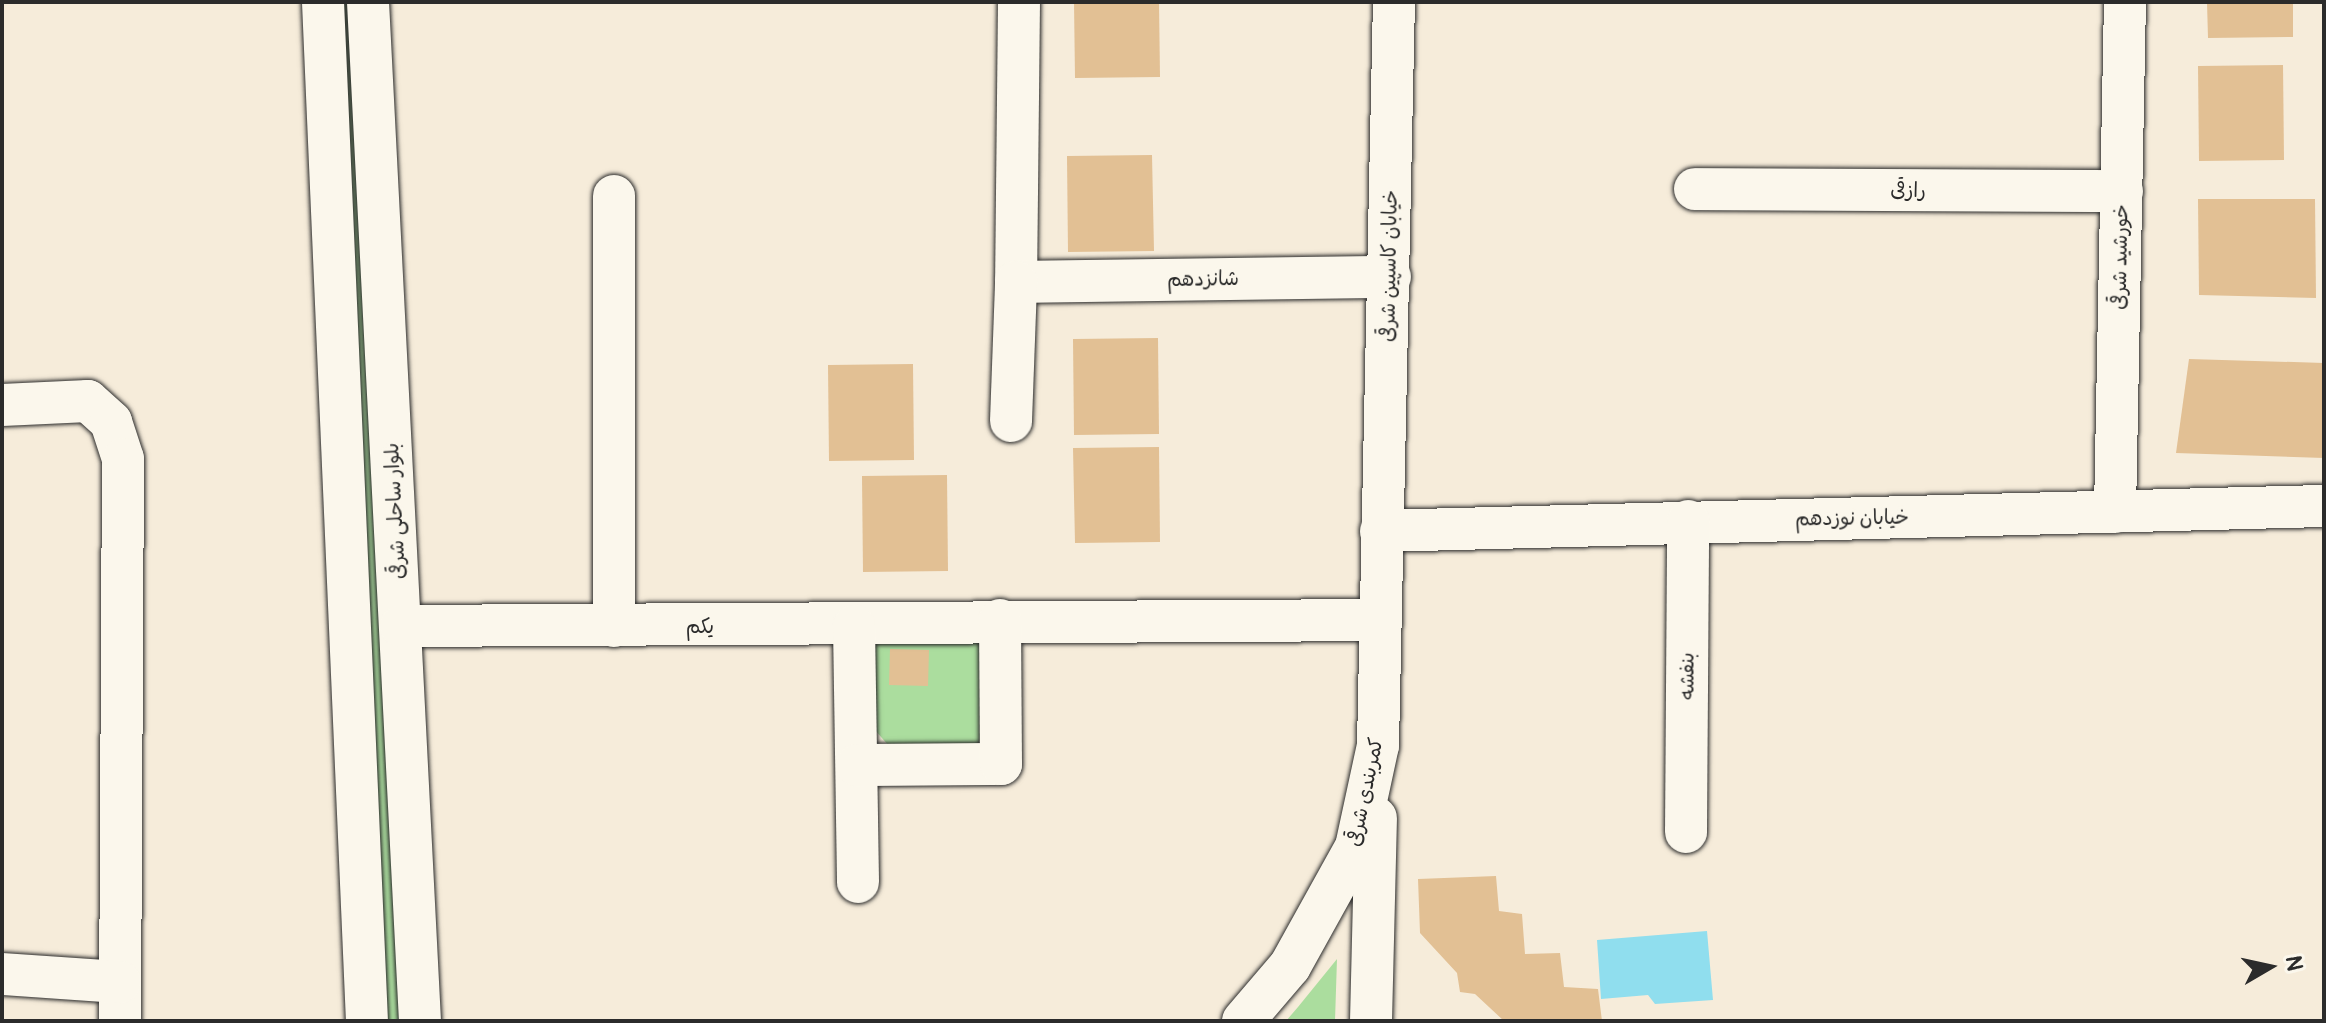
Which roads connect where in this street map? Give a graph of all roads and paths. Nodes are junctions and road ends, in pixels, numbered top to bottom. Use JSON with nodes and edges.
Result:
{"nodes":[{"id":1,"x":323,"y":2,"type":"edge"},
{"id":2,"x":368,"y":2,"type":"edge"},
{"id":3,"x":1019,"y":2,"type":"edge"},
{"id":4,"x":1394,"y":2,"type":"edge"},
{"id":5,"x":2125,"y":2,"type":"edge"},
{"id":6,"x":1695,"y":189,"type":"dead end"},
{"id":7,"x":2122,"y":191,"type":"junction"},
{"id":8,"x":614,"y":196,"type":"dead end"},
{"id":9,"x":1390,"y":277,"type":"junction"},
{"id":10,"x":1016,"y":282,"type":"junction"},
{"id":11,"x":2,"y":405,"type":"edge"},
{"id":12,"x":1011,"y":421,"type":"dead end"},
{"id":13,"x":2324,"y":506,"type":"edge"},
{"id":14,"x":2115,"y":512,"type":"junction"},
{"id":15,"x":1688,"y":521,"type":"junction"},
{"id":16,"x":1381,"y":531,"type":"junction"},
{"id":17,"x":1000,"y":620,"type":"junction"},
{"id":18,"x":1380,"y":620,"type":"junction"},
{"id":19,"x":401,"y":626,"type":"junction"},
{"id":20,"x":614,"y":626,"type":"junction"},
{"id":21,"x":854,"y":626,"type":"junction"},
{"id":22,"x":1378,"y":745,"type":"junction"},
{"id":23,"x":857,"y":765,"type":"junction"},
{"id":24,"x":1686,"y":832,"type":"dead end"},
{"id":25,"x":858,"y":882,"type":"dead end"},
{"id":26,"x":2,"y":974,"type":"edge"},
{"id":27,"x":120,"y":1001,"type":"edge"},
{"id":28,"x":367,"y":1021,"type":"edge"},
{"id":29,"x":420,"y":1021,"type":"edge"},
{"id":30,"x":1243,"y":1021,"type":"edge"},
{"id":31,"x":1371,"y":1021,"type":"edge"}],
"edges":[{"from":1,"to":28,"type":"street"},
{"from":2,"to":19,"type":"street","name":"بلوار ساحلی شرقی"},
{"from":3,"to":10,"type":"street"},
{"from":4,"to":9,"type":"street","name":"خیابان کاسپین شرقی"},
{"from":5,"to":7,"type":"street","name":"خورشید شرقی"},
{"from":6,"to":7,"type":"street","name":"رازقی"},
{"from":7,"to":14,"type":"street","name":"خورشید شرقی"},
{"from":8,"to":20,"type":"street"},
{"from":9,"to":10,"type":"street","name":"شانزدهم"},
{"from":9,"to":16,"type":"street","name":"خیابان کاسپین شرقی"},
{"from":10,"to":12,"type":"street"},
{"from":11,"to":27,"type":"street"},
{"from":13,"to":14,"type":"street","name":"خیابان نوزدهم"},
{"from":14,"to":15,"type":"street","name":"خیابان نوزدهم"},
{"from":15,"to":16,"type":"street","name":"خیابان نوزدهم"},
{"from":15,"to":24,"type":"street","name":"بنفشه"},
{"from":16,"to":18,"type":"street","name":"کمربندی شرقی"},
{"from":17,"to":18,"type":"street","name":"یکم"},
{"from":17,"to":21,"type":"street","name":"یکم"},
{"from":17,"to":23,"type":"street"},
{"from":18,"to":22,"type":"street","name":"کمربندی شرقی"},
{"from":19,"to":20,"type":"street","name":"یکم"},
{"from":19,"to":29,"type":"street","name":"بلوار ساحلی شرقی"},
{"from":20,"to":21,"type":"street","name":"یکم"},
{"from":21,"to":23,"type":"street"},
{"from":22,"to":30,"type":"street","name":"کمربندی شرقی"},
{"from":22,"to":31,"type":"street"},
{"from":23,"to":25,"type":"street"},
{"from":26,"to":27,"type":"street"}]}
